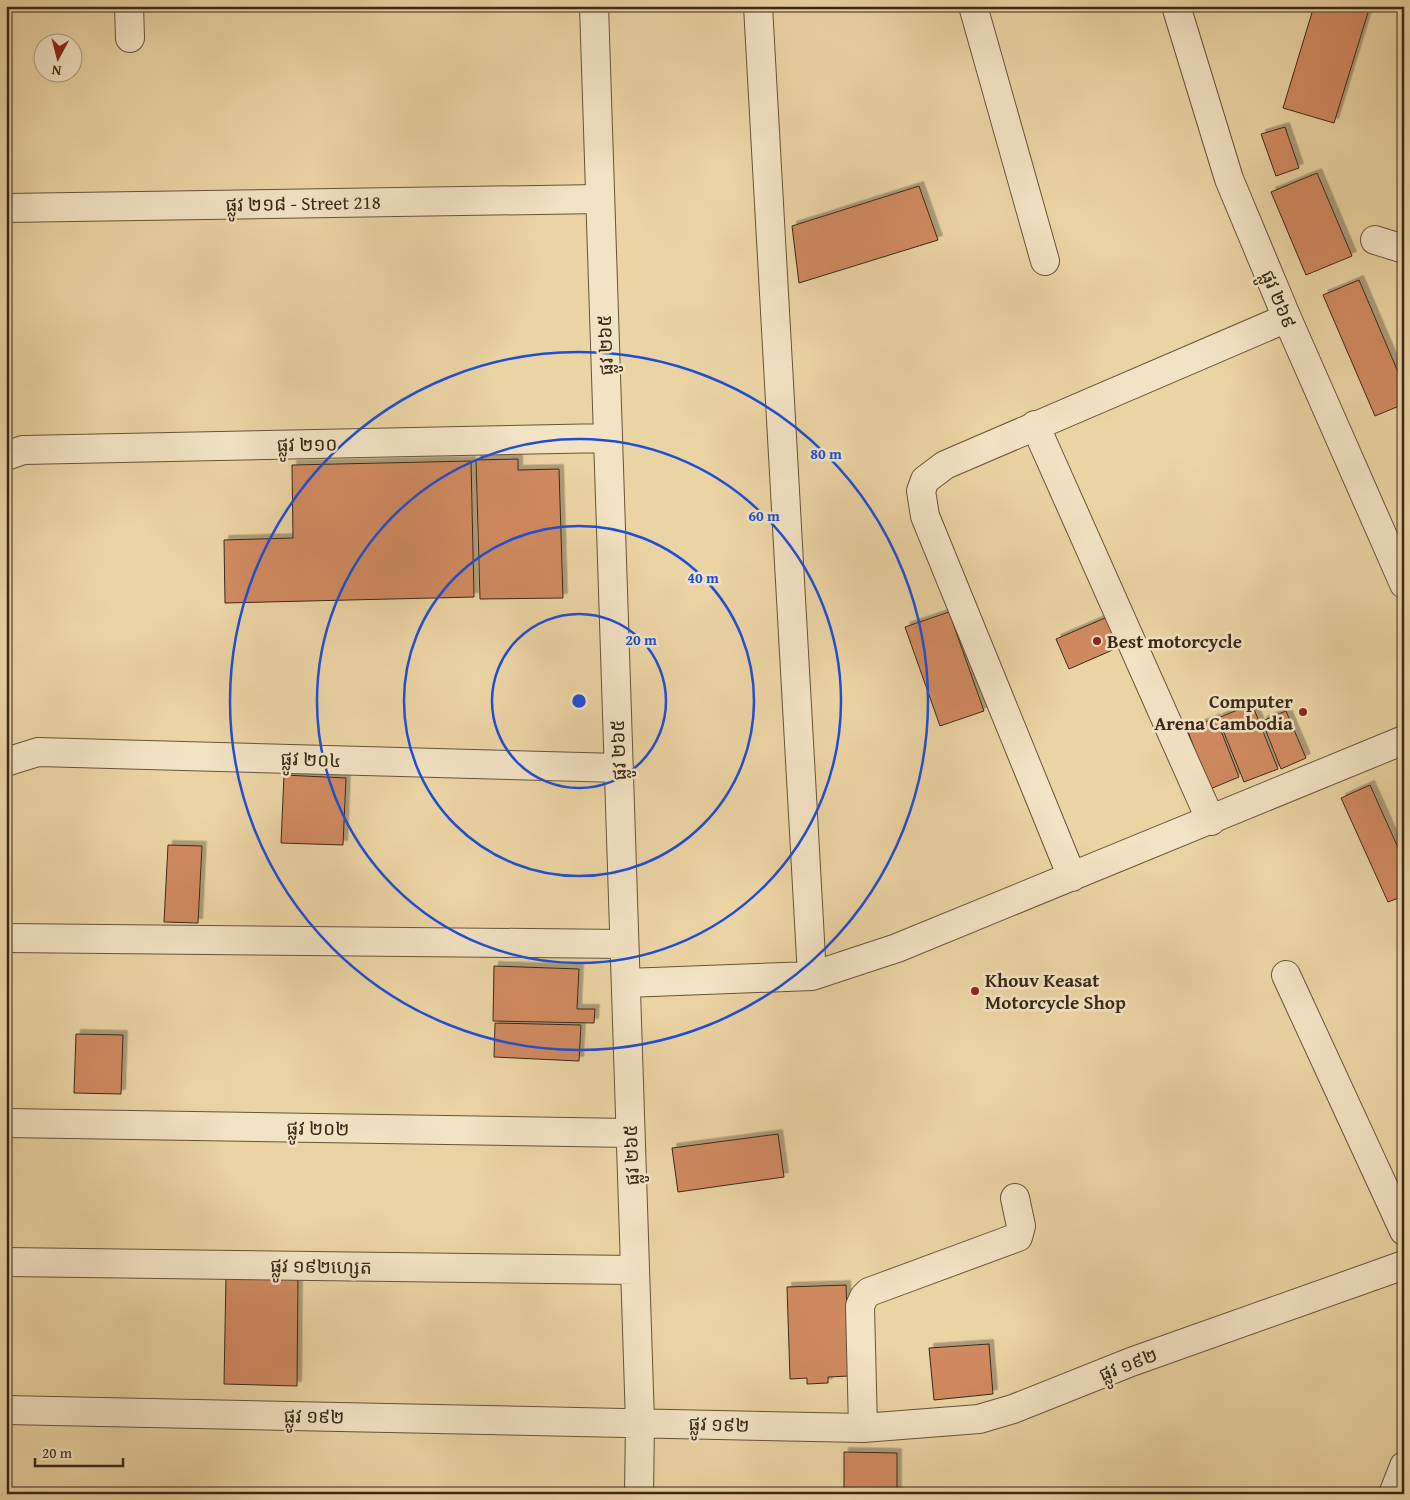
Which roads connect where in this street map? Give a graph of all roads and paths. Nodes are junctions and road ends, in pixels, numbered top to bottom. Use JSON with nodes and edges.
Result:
{"nodes":[{"id":1,"x":129,"y":6,"type":"edge"},
{"id":2,"x":594,"y":6,"type":"edge"},
{"id":3,"x":758,"y":6,"type":"edge"},
{"id":4,"x":973,"y":6,"type":"edge"},
{"id":5,"x":1176,"y":6,"type":"edge"},
{"id":6,"x":130,"y":38,"type":"dead end"},
{"id":7,"x":600,"y":199,"type":"junction"},
{"id":8,"x":6,"y":208,"type":"edge"},
{"id":9,"x":1375,"y":240,"type":"dead end"},
{"id":10,"x":1404,"y":249,"type":"edge"},
{"id":11,"x":1045,"y":261,"type":"dead end"},
{"id":12,"x":1287,"y":318,"type":"junction"},
{"id":13,"x":1035,"y":425,"type":"junction"},
{"id":14,"x":608,"y":438,"type":"junction"},
{"id":15,"x":15,"y":453,"type":"edge"},
{"id":16,"x":1404,"y":584,"type":"edge"},
{"id":17,"x":1404,"y":740,"type":"edge"},
{"id":18,"x":6,"y":762,"type":"edge"},
{"id":19,"x":619,"y":768,"type":"junction"},
{"id":20,"x":1211,"y":821,"type":"junction"},
{"id":21,"x":1072,"y":877,"type":"junction"},
{"id":22,"x":6,"y":938,"type":"edge"},
{"id":23,"x":624,"y":944,"type":"junction"},
{"id":24,"x":1286,"y":975,"type":"dead end"},
{"id":25,"x":812,"y":976,"type":"junction"},
{"id":26,"x":626,"y":983,"type":"junction"},
{"id":27,"x":6,"y":1123,"type":"edge"},
{"id":28,"x":630,"y":1133,"type":"junction"},
{"id":29,"x":1015,"y":1198,"type":"dead end"},
{"id":30,"x":1404,"y":1231,"type":"edge"},
{"id":31,"x":6,"y":1262,"type":"edge"},
{"id":32,"x":1404,"y":1265,"type":"edge"},
{"id":33,"x":635,"y":1270,"type":"junction"},
{"id":34,"x":6,"y":1410,"type":"edge"},
{"id":35,"x":640,"y":1422,"type":"junction"},
{"id":36,"x":864,"y":1428,"type":"junction"},
{"id":37,"x":1404,"y":1466,"type":"edge"},
{"id":38,"x":639,"y":1494,"type":"edge"},
{"id":39,"x":1393,"y":1494,"type":"edge"}],
"edges":[{"from":1,"to":6,"type":"street"},
{"from":2,"to":7,"type":"street","name":"ផ្លូវ ២៦៥"},
{"from":3,"to":25,"type":"street"},
{"from":4,"to":11,"type":"street"},
{"from":5,"to":12,"type":"street","name":"ផ្លូវ ២៦៩"},
{"from":7,"to":8,"type":"street","name":"ផ្លូវ ២១៨ - Street 218"},
{"from":7,"to":14,"type":"street","name":"ផ្លូវ ២៦៥"},
{"from":9,"to":10,"type":"street"},
{"from":12,"to":13,"type":"street"},
{"from":12,"to":16,"type":"street","name":"ផ្លូវ ២៦៩"},
{"from":13,"to":20,"type":"street"},
{"from":13,"to":21,"type":"street"},
{"from":14,"to":15,"type":"street","name":"ផ្លូវ ២១០"},
{"from":14,"to":19,"type":"street","name":"ផ្លូវ ២៦៥"},
{"from":17,"to":20,"type":"street"},
{"from":18,"to":19,"type":"street","name":"ផ្លូវ ២០៤"},
{"from":19,"to":23,"type":"street","name":"ផ្លូវ ២៦៥"},
{"from":20,"to":21,"type":"street"},
{"from":21,"to":25,"type":"street"},
{"from":22,"to":23,"type":"street"},
{"from":23,"to":26,"type":"street","name":"ផ្លូវ ២៦៥"},
{"from":24,"to":30,"type":"street"},
{"from":25,"to":26,"type":"street"},
{"from":26,"to":28,"type":"street","name":"ផ្លូវ ២៦៥"},
{"from":27,"to":28,"type":"street","name":"ផ្លូវ ២០២"},
{"from":28,"to":33,"type":"street","name":"ផ្លូវ ២៦៥"},
{"from":29,"to":36,"type":"street"},
{"from":31,"to":33,"type":"street","name":"ផ្លូវ ១៩២ហ្សេត"},
{"from":32,"to":36,"type":"street","name":"ផ្លូវ ១៩២"},
{"from":33,"to":35,"type":"street","name":"ផ្លូវ ២៦៥"},
{"from":34,"to":35,"type":"street","name":"ផ្លូវ ១៩២"},
{"from":35,"to":36,"type":"street","name":"ផ្លូវ ១៩២"},
{"from":35,"to":38,"type":"street","name":"ផ្លូវ ២៦៥"},
{"from":37,"to":39,"type":"street"}]}
